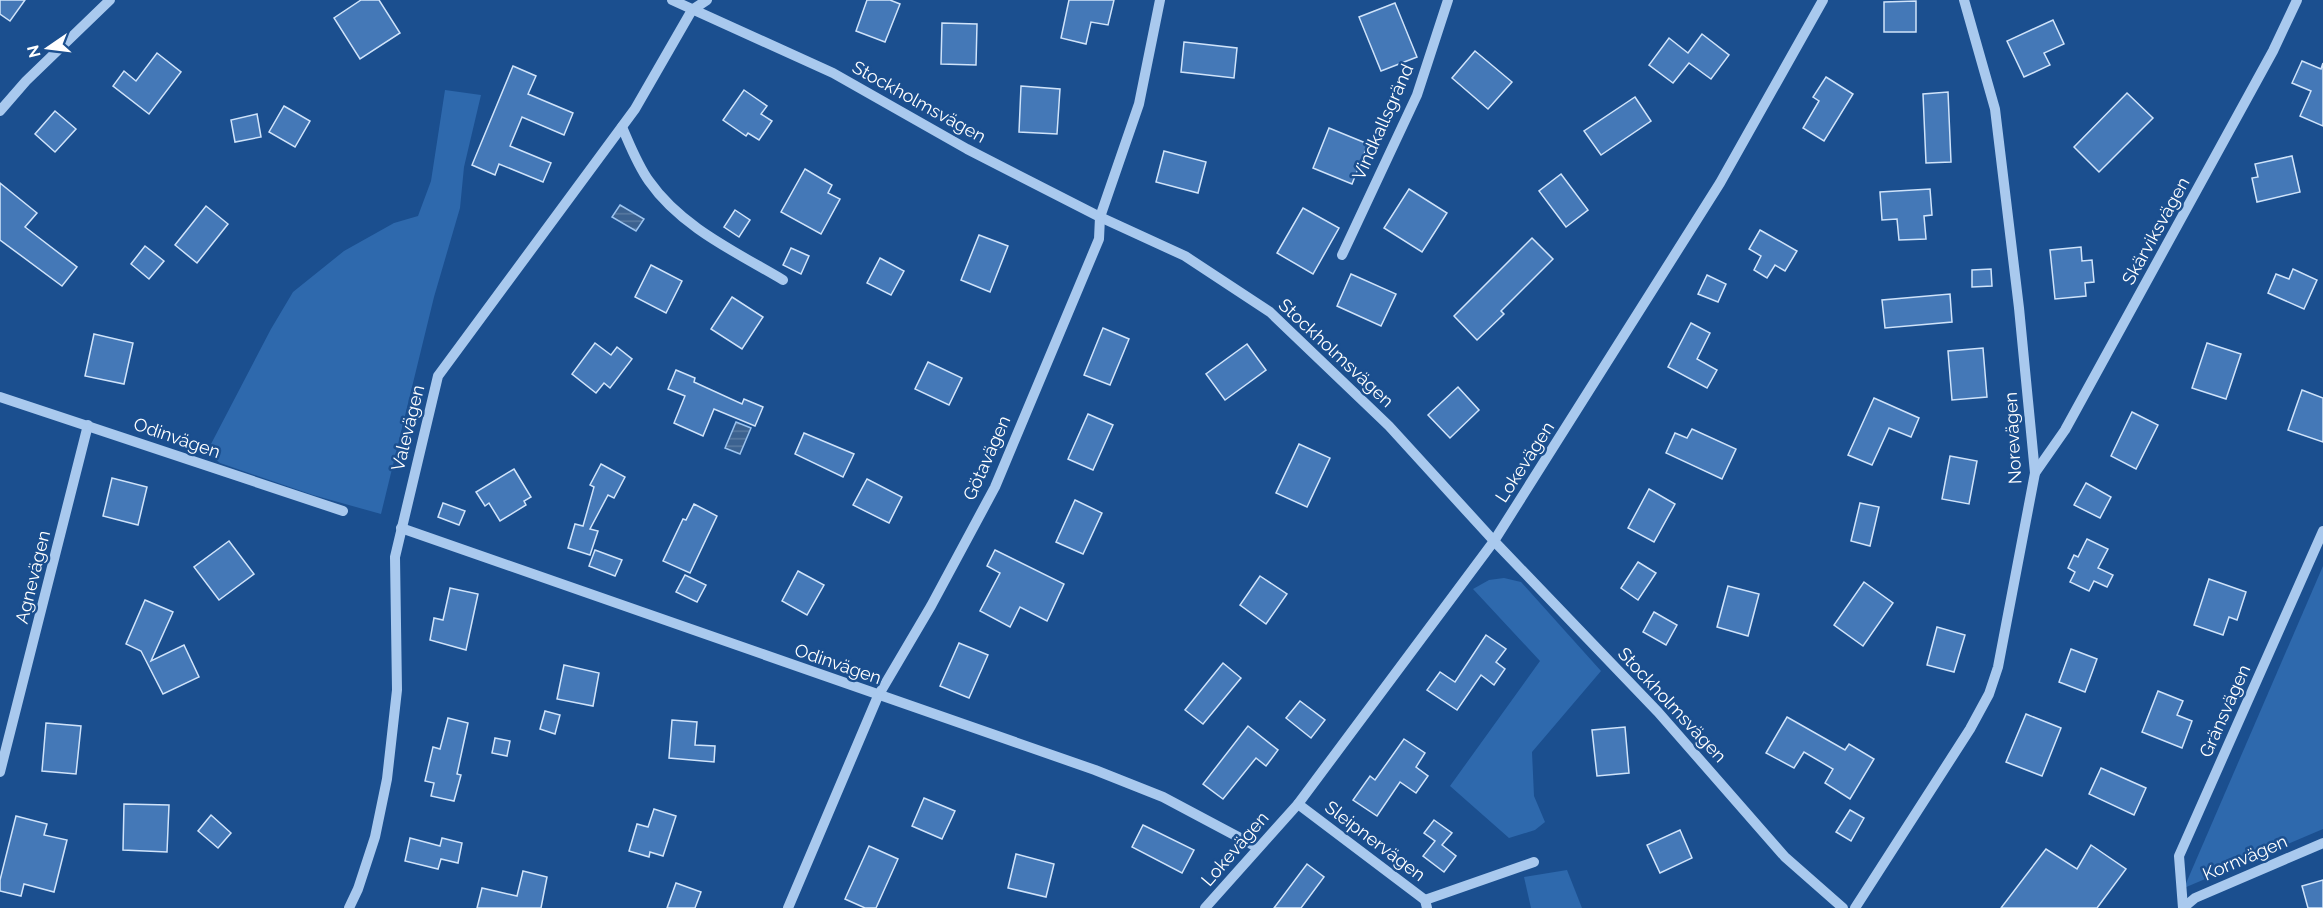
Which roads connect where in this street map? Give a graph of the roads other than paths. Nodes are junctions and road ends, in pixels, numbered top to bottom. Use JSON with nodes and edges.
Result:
{"nodes":[{"id":1,"x":110,"y":0,"type":"edge"},
{"id":2,"x":672,"y":0,"type":"edge"},
{"id":3,"x":707,"y":0,"type":"edge"},
{"id":4,"x":1160,"y":0,"type":"edge"},
{"id":5,"x":1448,"y":0,"type":"edge"},
{"id":6,"x":1823,"y":0,"type":"edge"},
{"id":7,"x":1964,"y":0,"type":"edge"},
{"id":8,"x":2297,"y":0,"type":"edge"},
{"id":9,"x":692,"y":10,"type":"junction"},
{"id":10,"x":0,"y":111,"type":"edge"},
{"id":11,"x":622,"y":127,"type":"junction"},
{"id":12,"x":1100,"y":217,"type":"junction"},
{"id":13,"x":1342,"y":255,"type":"dead end"},
{"id":14,"x":783,"y":280,"type":"dead end"},
{"id":15,"x":0,"y":397,"type":"edge"},
{"id":16,"x":88,"y":425,"type":"junction"},
{"id":17,"x":2035,"y":473,"type":"junction"},
{"id":18,"x":343,"y":511,"type":"dead end"},
{"id":19,"x":401,"y":528,"type":"junction"},
{"id":20,"x":2323,"y":531,"type":"edge"},
{"id":21,"x":1494,"y":541,"type":"junction"},
{"id":22,"x":878,"y":696,"type":"junction"},
{"id":23,"x":0,"y":772,"type":"edge"},
{"id":24,"x":1298,"y":804,"type":"junction"},
{"id":25,"x":2323,"y":843,"type":"edge"},
{"id":26,"x":1257,"y":847,"type":"junction"},
{"id":27,"x":1534,"y":862,"type":"dead end"},
{"id":28,"x":1426,"y":904,"type":"edge"},
{"id":29,"x":349,"y":908,"type":"edge"},
{"id":30,"x":788,"y":908,"type":"edge"},
{"id":31,"x":1205,"y":908,"type":"edge"},
{"id":32,"x":1843,"y":908,"type":"edge"},
{"id":33,"x":1855,"y":908,"type":"edge"},
{"id":34,"x":2183,"y":908,"type":"edge"}],
"edges":[{"from":1,"to":10,"type":"street"},
{"from":2,"to":9,"type":"street","name":"Stockholmsvägen"},
{"from":3,"to":9,"type":"street","name":"Valevägen"},
{"from":4,"to":12,"type":"street","name":"Götavägen"},
{"from":5,"to":13,"type":"street","name":"Vindkallsgränd"},
{"from":6,"to":21,"type":"street","name":"Lokevägen"},
{"from":7,"to":17,"type":"street","name":"Norevägen"},
{"from":8,"to":17,"type":"street","name":"Skärviksvägen"},
{"from":9,"to":11,"type":"street","name":"Valevägen"},
{"from":9,"to":12,"type":"street","name":"Stockholmsvägen"},
{"from":11,"to":14,"type":"street"},
{"from":11,"to":19,"type":"street","name":"Valevägen"},
{"from":12,"to":21,"type":"street","name":"Stockholmsvägen"},
{"from":12,"to":22,"type":"street","name":"Götavägen"},
{"from":15,"to":16,"type":"street","name":"Odinvägen"},
{"from":16,"to":18,"type":"street","name":"Odinvägen"},
{"from":16,"to":23,"type":"street","name":"Agnevägen"},
{"from":17,"to":33,"type":"street","name":"Norevägen"},
{"from":19,"to":22,"type":"street","name":"Odinvägen"},
{"from":19,"to":29,"type":"street","name":"Valevägen"},
{"from":20,"to":34,"type":"street","name":"Gränsvägen"},
{"from":21,"to":24,"type":"street","name":"Lokevägen"},
{"from":21,"to":32,"type":"street","name":"Stockholmsvägen"},
{"from":22,"to":26,"type":"street","name":"Odinvägen"},
{"from":22,"to":30,"type":"street","name":"Götavägen"},
{"from":24,"to":26,"type":"street","name":"Lokevägen"},
{"from":24,"to":28,"type":"street","name":"Sleipnervägen"},
{"from":25,"to":34,"type":"street","name":"Kornvägen"},
{"from":26,"to":31,"type":"street","name":"Lokevägen"},
{"from":27,"to":28,"type":"street"}]}
